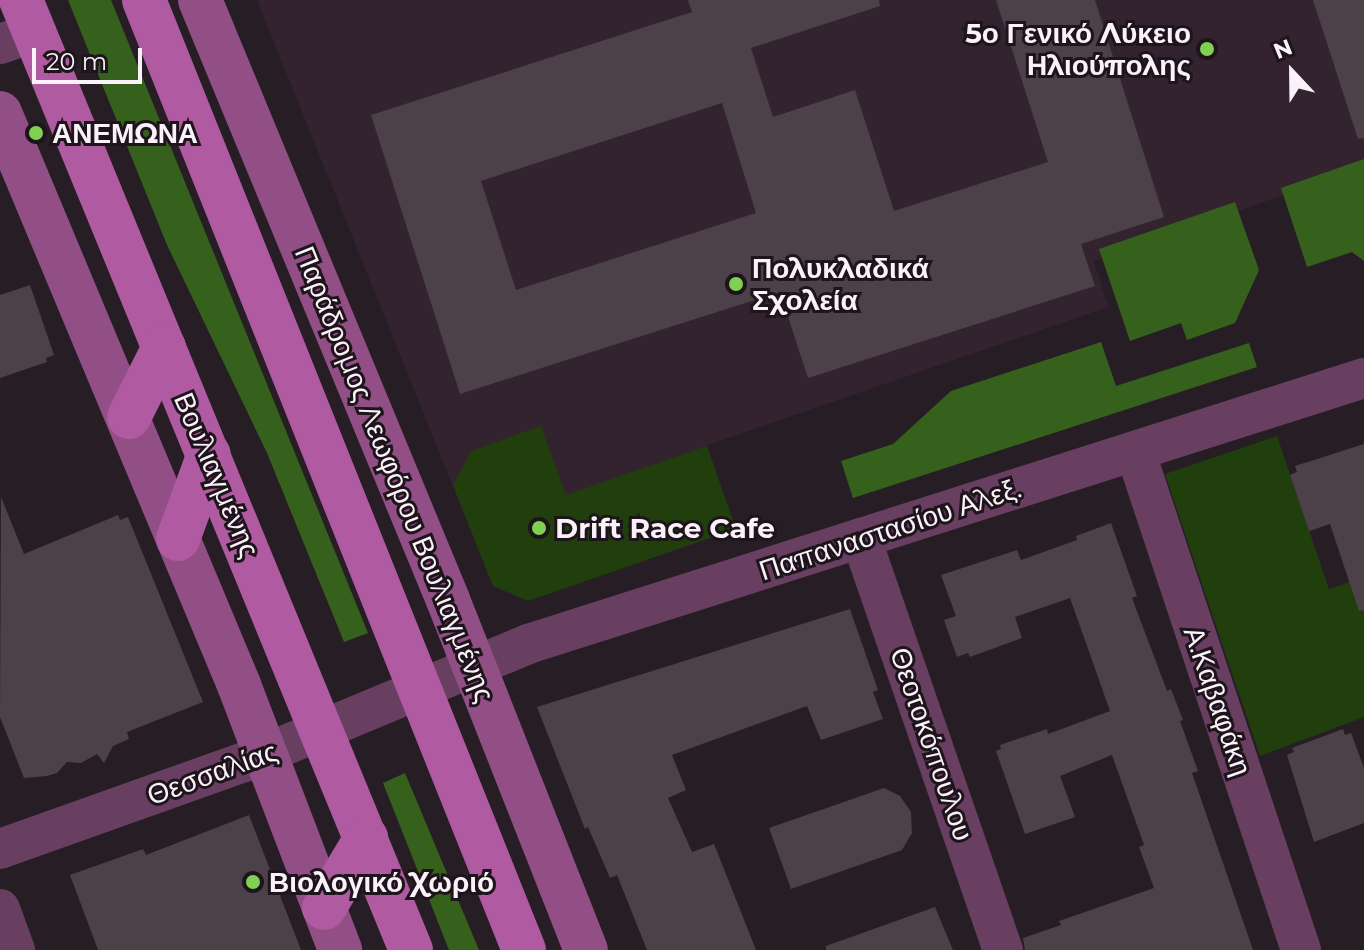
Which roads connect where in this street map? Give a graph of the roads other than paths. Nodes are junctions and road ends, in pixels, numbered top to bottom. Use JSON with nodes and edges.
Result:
{"nodes":[{"id":1,"x":144,"y":0,"type":"edge"},
{"id":2,"x":200,"y":0,"type":"edge"},
{"id":3,"x":18,"y":25,"type":"edge"},
{"id":4,"x":0,"y":113,"type":"edge"},
{"id":5,"x":164,"y":347,"type":"junction"},
{"id":6,"x":1364,"y":378,"type":"edge"},
{"id":7,"x":129,"y":417,"type":"junction"},
{"id":8,"x":1135,"y":451,"type":"junction"},
{"id":9,"x":209,"y":454,"type":"junction"},
{"id":10,"x":861,"y":538,"type":"junction"},
{"id":11,"x":178,"y":539,"type":"junction"},
{"id":12,"x":475,"y":667,"type":"junction"},
{"id":13,"x":421,"y":690,"type":"junction"},
{"id":14,"x":324,"y":730,"type":"junction"},
{"id":15,"x":266,"y":753,"type":"junction"},
{"id":16,"x":366,"y":838,"type":"junction"},
{"id":17,"x":0,"y":849,"type":"edge"},
{"id":18,"x":324,"y":908,"type":"junction"},
{"id":19,"x":0,"y":909,"type":"edge"},
{"id":20,"x":15,"y":950,"type":"edge"},
{"id":21,"x":340,"y":950,"type":"edge"},
{"id":22,"x":411,"y":950,"type":"edge"},
{"id":23,"x":524,"y":950,"type":"edge"},
{"id":24,"x":586,"y":950,"type":"edge"},
{"id":25,"x":1003,"y":950,"type":"edge"},
{"id":26,"x":1301,"y":950,"type":"edge"}],
"edges":[{"from":1,"to":13,"type":"main road"},
{"from":2,"to":12,"type":"street","name":"Παράδρομος Λεωφόρου Βουλιαγμένης"},
{"from":3,"to":5,"type":"main road","name":"Βουλιαγμένης"},
{"from":4,"to":7,"type":"street"},
{"from":5,"to":7,"type":"main road"},
{"from":5,"to":9,"type":"main road","name":"Βουλιαγμένης"},
{"from":6,"to":8,"type":"street","name":"Παπαναστασίου Αλεξ."},
{"from":7,"to":11,"type":"street"},
{"from":8,"to":10,"type":"street","name":"Παπαναστασίου Αλεξ."},
{"from":8,"to":26,"type":"street","name":"Α.Καβαφάκη"},
{"from":9,"to":11,"type":"main road"},
{"from":9,"to":14,"type":"main road","name":"Βουλιαγμένης"},
{"from":10,"to":12,"type":"street","name":"Παπαναστασίου Αλεξ."},
{"from":10,"to":25,"type":"street","name":"Θεοτοκόπουλου"},
{"from":11,"to":15,"type":"street"},
{"from":12,"to":13,"type":"street","name":"Παπαναστασίου Αλεξ."},
{"from":12,"to":24,"type":"street","name":"Παράδρομος Λεωφόρου Βουλιαγμένης"},
{"from":13,"to":14,"type":"street","name":"Θεσσαλίας"},
{"from":13,"to":23,"type":"main road"},
{"from":14,"to":15,"type":"street","name":"Θεσσαλίας"},
{"from":14,"to":16,"type":"main road","name":"Βουλιαγμένης"},
{"from":15,"to":17,"type":"street","name":"Θεσσαλίας"},
{"from":15,"to":18,"type":"street"},
{"from":16,"to":18,"type":"main road"},
{"from":16,"to":22,"type":"main road","name":"Βουλιαγμένης"},
{"from":18,"to":21,"type":"street"},
{"from":19,"to":20,"type":"street"}]}
